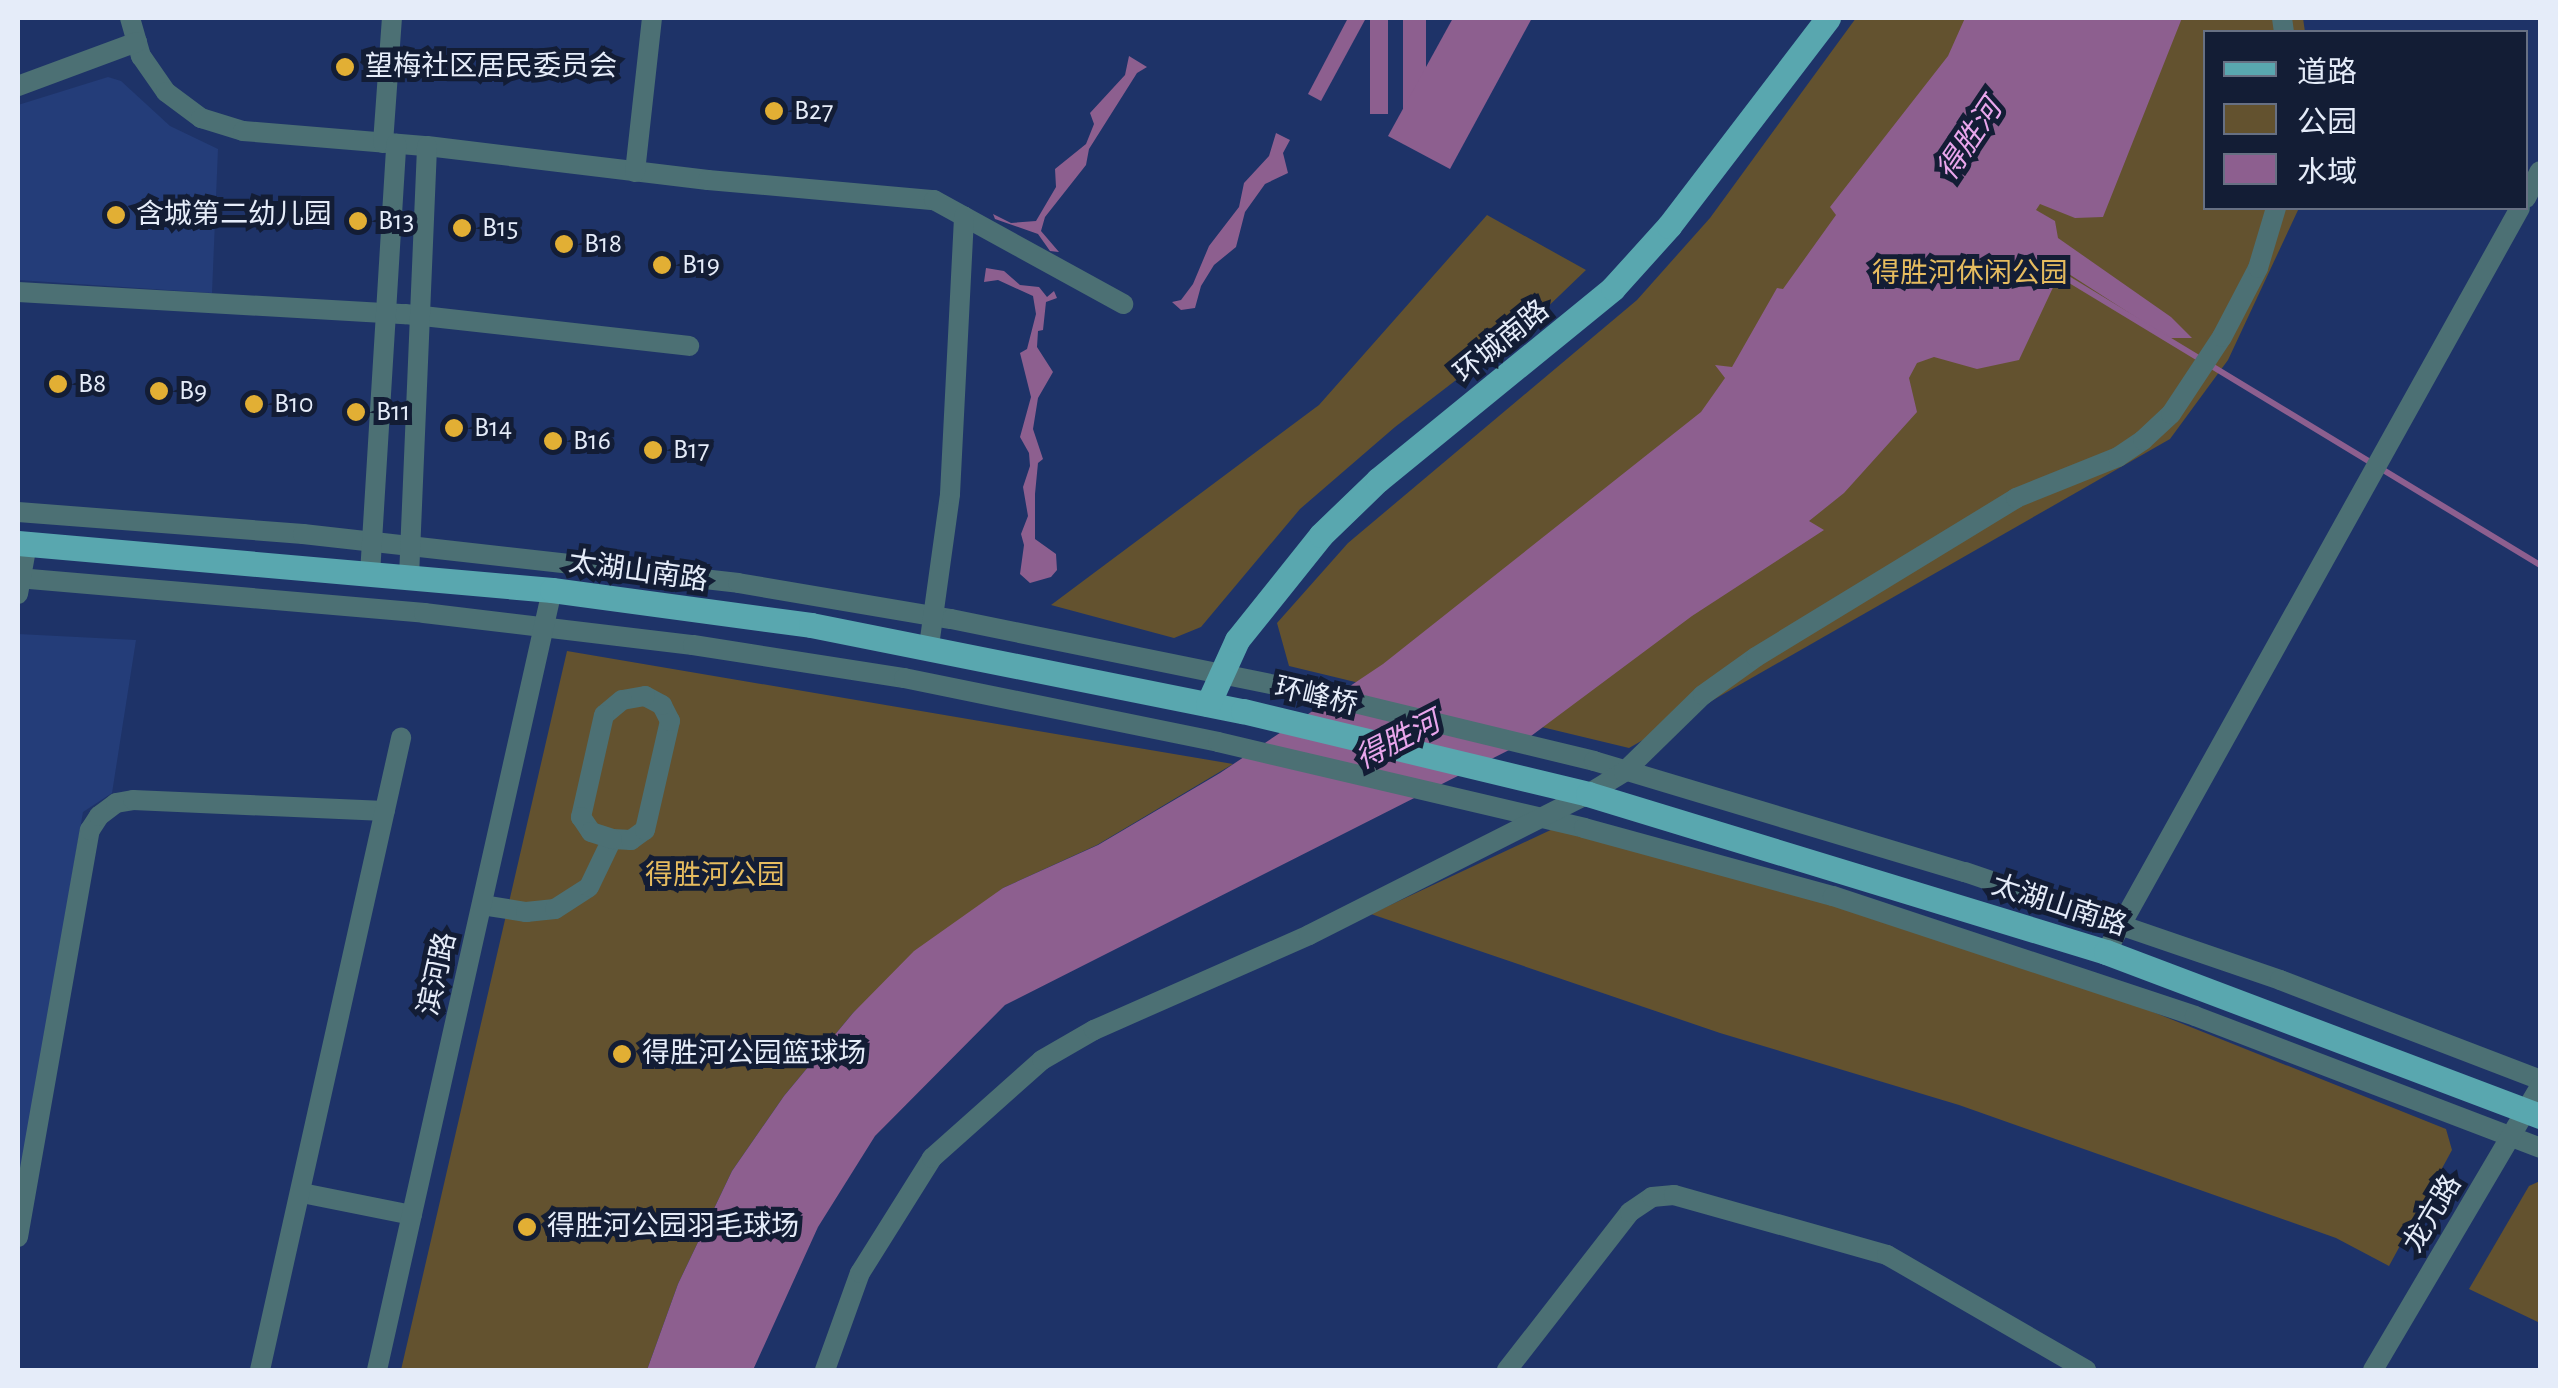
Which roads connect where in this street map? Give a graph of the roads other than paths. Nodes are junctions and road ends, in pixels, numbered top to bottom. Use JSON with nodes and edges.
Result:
{"nodes":[{"id":1,"x":130,"y":18,"type":"edge"},
{"id":2,"x":392,"y":18,"type":"edge"},
{"id":3,"x":652,"y":18,"type":"edge"},
{"id":4,"x":1828,"y":18,"type":"edge"},
{"id":5,"x":137,"y":42,"type":"junction"},
{"id":6,"x":18,"y":86,"type":"edge"},
{"id":7,"x":389,"y":143,"type":"junction"},
{"id":8,"x":428,"y":146,"type":"junction"},
{"id":9,"x":2540,"y":171,"type":"edge"},
{"id":10,"x":634,"y":172,"type":"junction"},
{"id":11,"x":2528,"y":194,"type":"edge"},
{"id":12,"x":2275,"y":210,"type":"edge"},
{"id":13,"x":2519,"y":210,"type":"edge"},
{"id":14,"x":964,"y":216,"type":"junction"},
{"id":15,"x":18,"y":292,"type":"edge"},
{"id":16,"x":1123,"y":304,"type":"dead end"},
{"id":17,"x":386,"y":313,"type":"junction"},
{"id":18,"x":420,"y":316,"type":"junction"},
{"id":19,"x":688,"y":346,"type":"dead end"},
{"id":20,"x":18,"y":512,"type":"edge"},
{"id":21,"x":372,"y":540,"type":"junction"},
{"id":22,"x":22,"y":544,"type":"edge"},
{"id":23,"x":410,"y":544,"type":"junction"},
{"id":24,"x":370,"y":574,"type":"junction"},
{"id":25,"x":408,"y":578,"type":"junction"},
{"id":26,"x":18,"y":584,"type":"edge"},
{"id":27,"x":552,"y":590,"type":"junction"},
{"id":28,"x":933,"y":616,"type":"junction"},
{"id":29,"x":544,"y":626,"type":"junction"},
{"id":30,"x":929,"y":646,"type":"junction"},
{"id":31,"x":1220,"y":674,"type":"junction"},
{"id":32,"x":1208,"y":704,"type":"junction"},
{"id":33,"x":1243,"y":711,"type":"joint"},
{"id":34,"x":401,"y":738,"type":"dead end"},
{"id":35,"x":1624,"y":772,"type":"junction"},
{"id":36,"x":1550,"y":784,"type":"joint"},
{"id":37,"x":1588,"y":794,"type":"junction"},
{"id":38,"x":386,"y":810,"type":"junction"},
{"id":39,"x":1541,"y":820,"type":"junction"},
{"id":40,"x":612,"y":839,"type":"junction"},
{"id":41,"x":482,"y":906,"type":"junction"},
{"id":42,"x":2106,"y":952,"type":"junction"},
{"id":43,"x":2540,"y":1083,"type":"edge"},
{"id":44,"x":2534,"y":1113,"type":"edge"},
{"id":45,"x":2512,"y":1136,"type":"junction"},
{"id":46,"x":2540,"y":1148,"type":"edge"},
{"id":47,"x":302,"y":1193,"type":"junction"},
{"id":48,"x":412,"y":1215,"type":"junction"},
{"id":49,"x":18,"y":1237,"type":"edge"},
{"id":50,"x":260,"y":1370,"type":"edge"},
{"id":51,"x":377,"y":1370,"type":"edge"},
{"id":52,"x":825,"y":1370,"type":"edge"},
{"id":53,"x":1507,"y":1370,"type":"edge"},
{"id":54,"x":2086,"y":1370,"type":"edge"},
{"id":55,"x":2373,"y":1370,"type":"edge"}],
"edges":[{"from":1,"to":5,"type":"street"},
{"from":2,"to":7,"type":"street"},
{"from":3,"to":10,"type":"street"},
{"from":4,"to":31,"type":"main road","name":"环城南路"},
{"from":5,"to":6,"type":"street"},
{"from":5,"to":7,"type":"street"},
{"from":7,"to":8,"type":"street"},
{"from":7,"to":17,"type":"street"},
{"from":8,"to":10,"type":"street"},
{"from":8,"to":18,"type":"street"},
{"from":9,"to":11,"type":"street"},
{"from":10,"to":14,"type":"street"},
{"from":12,"to":35,"type":"street"},
{"from":13,"to":42,"type":"street"},
{"from":14,"to":16,"type":"street"},
{"from":14,"to":28,"type":"street"},
{"from":15,"to":17,"type":"street"},
{"from":17,"to":18,"type":"street"},
{"from":17,"to":21,"type":"street"},
{"from":18,"to":19,"type":"street"},
{"from":18,"to":23,"type":"street"},
{"from":20,"to":21,"type":"street"},
{"from":21,"to":23,"type":"street"},
{"from":21,"to":24,"type":"street"},
{"from":22,"to":24,"type":"main road","name":"太湖山南路"},
{"from":22,"to":26,"type":"street"},
{"from":23,"to":25,"type":"street"},
{"from":23,"to":28,"type":"street"},
{"from":24,"to":25,"type":"main road","name":"太湖山南路"},
{"from":25,"to":27,"type":"main road","name":"太湖山南路"},
{"from":26,"to":29,"type":"street"},
{"from":27,"to":29,"type":"street","name":"滨河路"},
{"from":27,"to":30,"type":"main road","name":"太湖山南路"},
{"from":28,"to":30,"type":"street"},
{"from":28,"to":31,"type":"street"},
{"from":29,"to":39,"type":"street"},
{"from":29,"to":41,"type":"street","name":"滨河路"},
{"from":30,"to":32,"type":"main road","name":"太湖山南路"},
{"from":31,"to":32,"type":"main road","name":"环城南路"},
{"from":31,"to":35,"type":"street"},
{"from":32,"to":33,"type":"main road","name":"太湖山南路"},
{"from":33,"to":36,"type":"main road","name":"环峰桥"},
{"from":34,"to":38,"type":"street"},
{"from":35,"to":37,"type":"street"},
{"from":35,"to":43,"type":"street"},
{"from":36,"to":37,"type":"main road","name":"太湖山南路"},
{"from":37,"to":39,"type":"street"},
{"from":37,"to":42,"type":"main road","name":"太湖山南路"},
{"from":38,"to":47,"type":"street"},
{"from":38,"to":49,"type":"street"},
{"from":39,"to":45,"type":"street"},
{"from":39,"to":52,"type":"street"},
{"from":40,"to":40,"type":"street"},
{"from":40,"to":41,"type":"street"},
{"from":41,"to":48,"type":"street","name":"滨河路"},
{"from":42,"to":44,"type":"main road","name":"太湖山南路"},
{"from":43,"to":44,"type":"street","name":"龙亢路"},
{"from":44,"to":45,"type":"street","name":"龙亢路"},
{"from":45,"to":46,"type":"street"},
{"from":45,"to":55,"type":"street","name":"龙亢路"},
{"from":47,"to":48,"type":"street"},
{"from":47,"to":50,"type":"street"},
{"from":48,"to":51,"type":"street","name":"滨河路"},
{"from":53,"to":54,"type":"street"}]}
